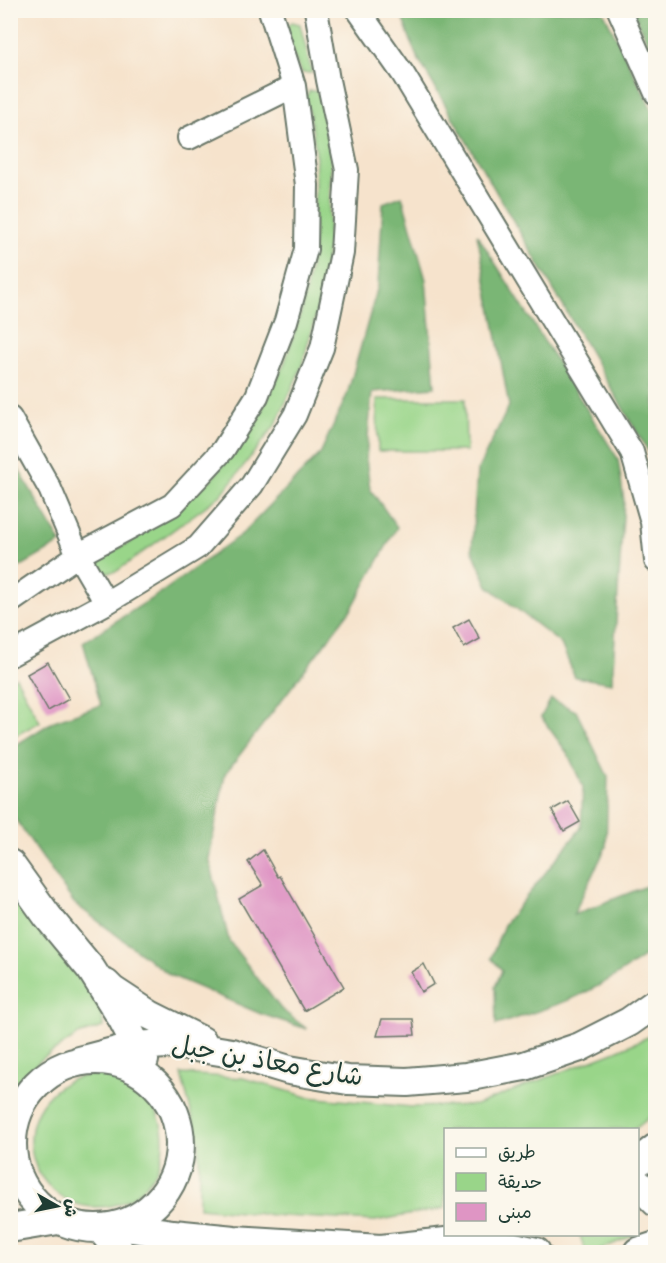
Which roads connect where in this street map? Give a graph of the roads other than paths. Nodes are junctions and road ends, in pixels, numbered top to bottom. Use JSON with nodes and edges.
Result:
{"nodes":[{"id":1,"x":270,"y":10,"type":"edge"},
{"id":2,"x":316,"y":10,"type":"edge"},
{"id":3,"x":358,"y":10,"type":"edge"},
{"id":4,"x":619,"y":10,"type":"edge"},
{"id":5,"x":294,"y":86,"type":"junction"},
{"id":6,"x":656,"y":93,"type":"edge"},
{"id":7,"x":189,"y":138,"type":"dead end"},
{"id":8,"x":10,"y":418,"type":"edge"},
{"id":9,"x":78,"y":555,"type":"junction"},
{"id":10,"x":656,"y":561,"type":"edge"},
{"id":11,"x":10,"y":603,"type":"edge"},
{"id":12,"x":106,"y":603,"type":"junction"},
{"id":13,"x":10,"y":655,"type":"edge"},
{"id":14,"x":10,"y":864,"type":"edge"},
{"id":15,"x":91,"y":969,"type":"junction"},
{"id":16,"x":656,"y":1003,"type":"edge"},
{"id":17,"x":642,"y":1023,"type":"edge"},
{"id":18,"x":136,"y":1046,"type":"junction"},
{"id":19,"x":232,"y":1053,"type":"junction"},
{"id":20,"x":79,"y":1061,"type":"junction"},
{"id":21,"x":159,"y":1088,"type":"junction"},
{"id":22,"x":11,"y":1139,"type":"edge"},
{"id":23,"x":656,"y":1148,"type":"edge"},
{"id":24,"x":639,"y":1161,"type":"edge"},
{"id":25,"x":639,"y":1185,"type":"edge"},
{"id":26,"x":163,"y":1195,"type":"junction"},
{"id":27,"x":656,"y":1202,"type":"edge"},
{"id":28,"x":58,"y":1220,"type":"junction"},
{"id":29,"x":10,"y":1228,"type":"edge"},
{"id":30,"x":113,"y":1235,"type":"edge"},
{"id":31,"x":466,"y":1238,"type":"edge"},
{"id":32,"x":175,"y":1243,"type":"edge"},
{"id":33,"x":656,"y":1246,"type":"edge"},
{"id":34,"x":273,"y":1248,"type":"edge"},
{"id":35,"x":536,"y":1252,"type":"edge"},
{"id":36,"x":638,"y":1252,"type":"edge"}],
"edges":[{"from":1,"to":5,"type":"lane"},
{"from":2,"to":12,"type":"lane"},
{"from":3,"to":10,"type":"lane"},
{"from":4,"to":6,"type":"lane"},
{"from":5,"to":7,"type":"lane"},
{"from":5,"to":9,"type":"lane"},
{"from":8,"to":9,"type":"lane"},
{"from":9,"to":11,"type":"lane"},
{"from":9,"to":12,"type":"lane"},
{"from":12,"to":13,"type":"lane"},
{"from":14,"to":15,"type":"main road"},
{"from":15,"to":18,"type":"main road"},
{"from":15,"to":19,"type":"main road"},
{"from":16,"to":17,"type":"main road","name":"شارع معاذ بن جبل"},
{"from":17,"to":19,"type":"main road","name":"شارع معاذ بن جبل"},
{"from":18,"to":19,"type":"main road","name":"شارع معاذ بن جبل"},
{"from":18,"to":20,"type":"main road","name":"شارع معاذ بن جبل"},
{"from":18,"to":21,"type":"main road"},
{"from":20,"to":21,"type":"main road"},
{"from":20,"to":22,"type":"main road"},
{"from":21,"to":26,"type":"main road"},
{"from":22,"to":28,"type":"main road"},
{"from":23,"to":24,"type":"main road"},
{"from":25,"to":27,"type":"main road"},
{"from":26,"to":30,"type":"main road"},
{"from":26,"to":32,"type":"main road"},
{"from":28,"to":29,"type":"main road"},
{"from":28,"to":30,"type":"main road"},
{"from":30,"to":32,"type":"main road"},
{"from":31,"to":34,"type":"main road"},
{"from":31,"to":35,"type":"main road"},
{"from":32,"to":34,"type":"main road"},
{"from":33,"to":36,"type":"main road"}]}
